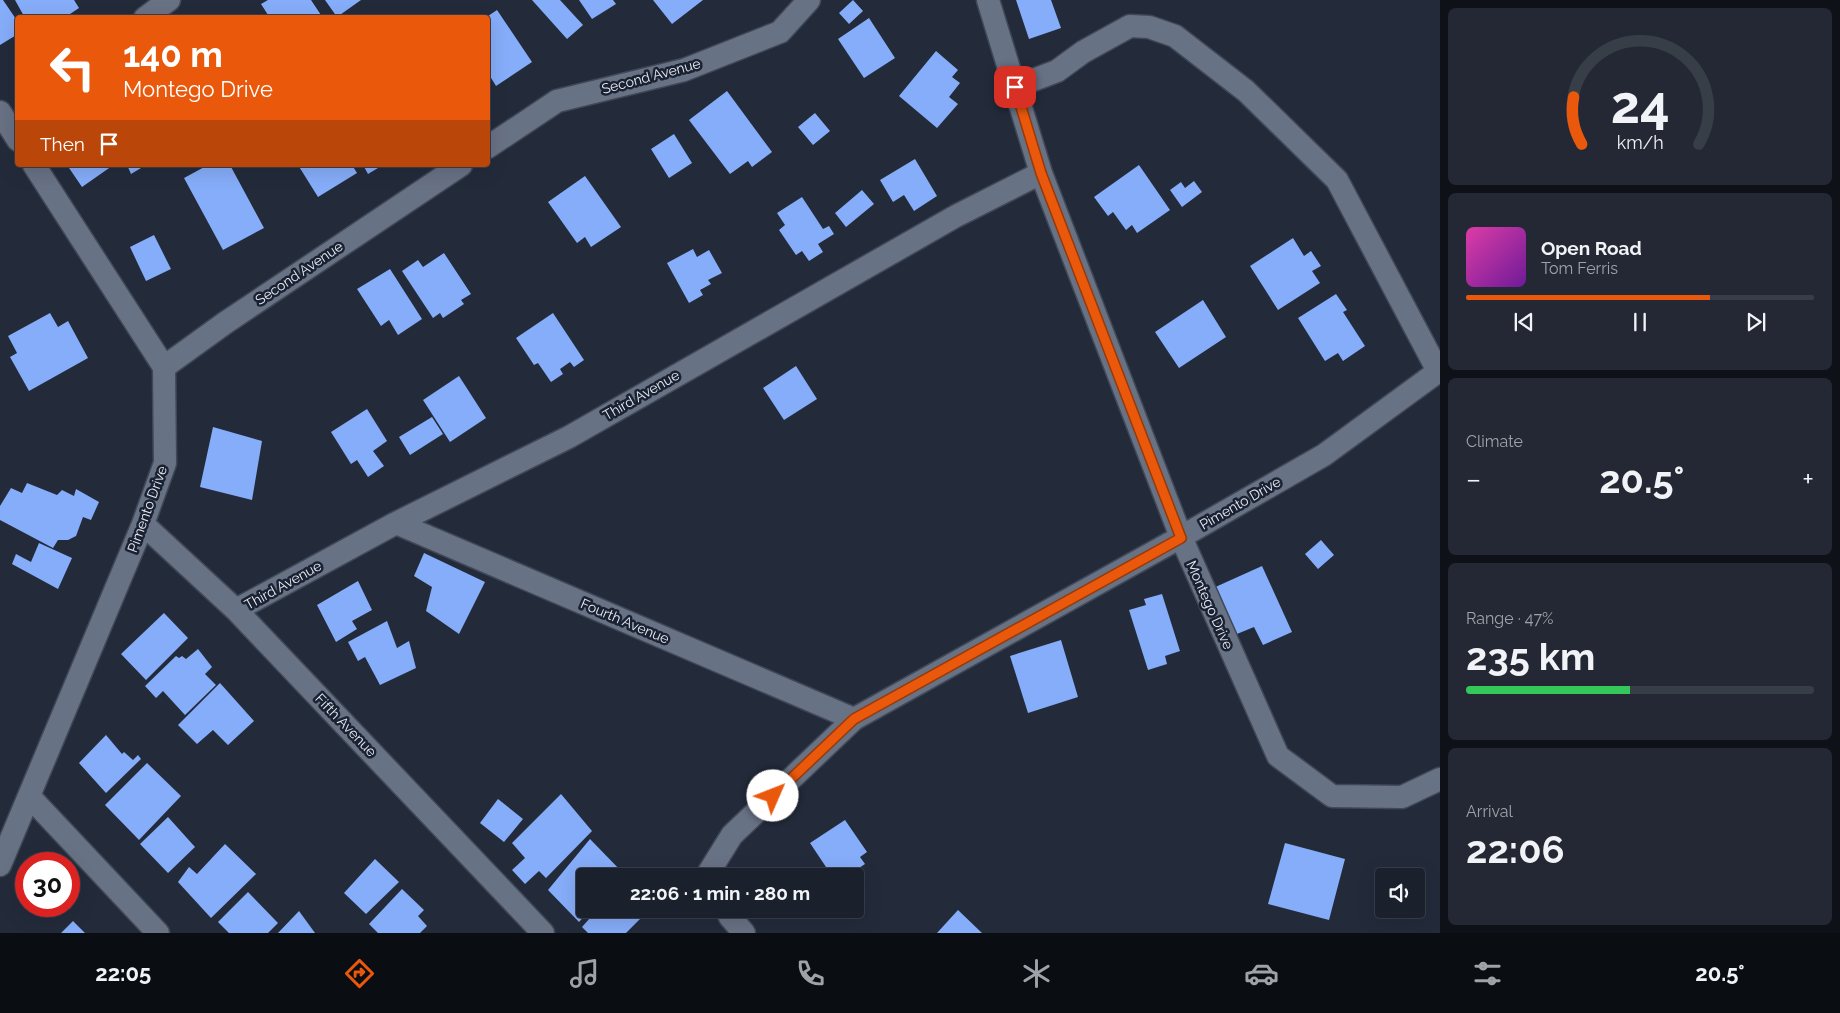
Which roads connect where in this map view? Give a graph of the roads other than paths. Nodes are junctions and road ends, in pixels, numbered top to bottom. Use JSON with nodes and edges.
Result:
{"nodes":[{"id":1,"x":169,"y":0,"type":"edge"},
{"id":2,"x":810,"y":0,"type":"edge"},
{"id":3,"x":988,"y":0,"type":"edge"},
{"id":4,"x":149,"y":15,"type":"edge"},
{"id":5,"x":1015,"y":87,"type":"junction"},
{"id":6,"x":7,"y":114,"type":"edge"},
{"id":7,"x":15,"y":133,"type":"edge"},
{"id":8,"x":490,"y":146,"type":"edge"},
{"id":9,"x":35,"y":167,"type":"edge"},
{"id":10,"x":458,"y":167,"type":"edge"},
{"id":11,"x":1041,"y":173,"type":"junction"},
{"id":12,"x":164,"y":367,"type":"junction"},
{"id":13,"x":1439,"y":370,"type":"edge"},
{"id":14,"x":396,"y":523,"type":"junction"},
{"id":15,"x":143,"y":524,"type":"junction"},
{"id":16,"x":1181,"y":538,"type":"junction"},
{"id":17,"x":236,"y":610,"type":"junction"},
{"id":18,"x":854,"y":719,"type":"junction"},
{"id":19,"x":1440,"y":779,"type":"edge"},
{"id":20,"x":29,"y":796,"type":"junction"},
{"id":21,"x":0,"y":865,"type":"edge"},
{"id":22,"x":711,"y":868,"type":"edge"},
{"id":23,"x":731,"y":918,"type":"edge"},
{"id":24,"x":158,"y":933,"type":"edge"},
{"id":25,"x":543,"y":933,"type":"edge"},
{"id":26,"x":744,"y":933,"type":"edge"}],
"edges":[{"from":1,"to":4,"type":"street"},
{"from":2,"to":8,"type":"street","name":"Second Avenue"},
{"from":3,"to":5,"type":"street","name":"Montego Drive"},
{"from":5,"to":11,"type":"street","name":"Montego Drive"},
{"from":5,"to":13,"type":"street"},
{"from":6,"to":7,"type":"street"},
{"from":9,"to":12,"type":"street"},
{"from":10,"to":12,"type":"street","name":"Second Avenue"},
{"from":11,"to":14,"type":"street","name":"Third Avenue"},
{"from":11,"to":16,"type":"street","name":"Montego Drive"},
{"from":12,"to":15,"type":"street","name":"Pimento Drive"},
{"from":13,"to":16,"type":"street","name":"Pimento Drive"},
{"from":14,"to":17,"type":"street","name":"Third Avenue"},
{"from":14,"to":18,"type":"street","name":"Fourth Avenue"},
{"from":15,"to":17,"type":"street","name":"Fifth Avenue"},
{"from":15,"to":20,"type":"street","name":"Pimento Drive"},
{"from":16,"to":18,"type":"street","name":"Pimento Drive"},
{"from":16,"to":19,"type":"street","name":"Montego Drive"},
{"from":17,"to":25,"type":"street","name":"Fifth Avenue"},
{"from":18,"to":22,"type":"street","name":"Pimento Drive"},
{"from":20,"to":21,"type":"street","name":"Pimento Drive"},
{"from":20,"to":24,"type":"street"},
{"from":23,"to":26,"type":"street"}]}
